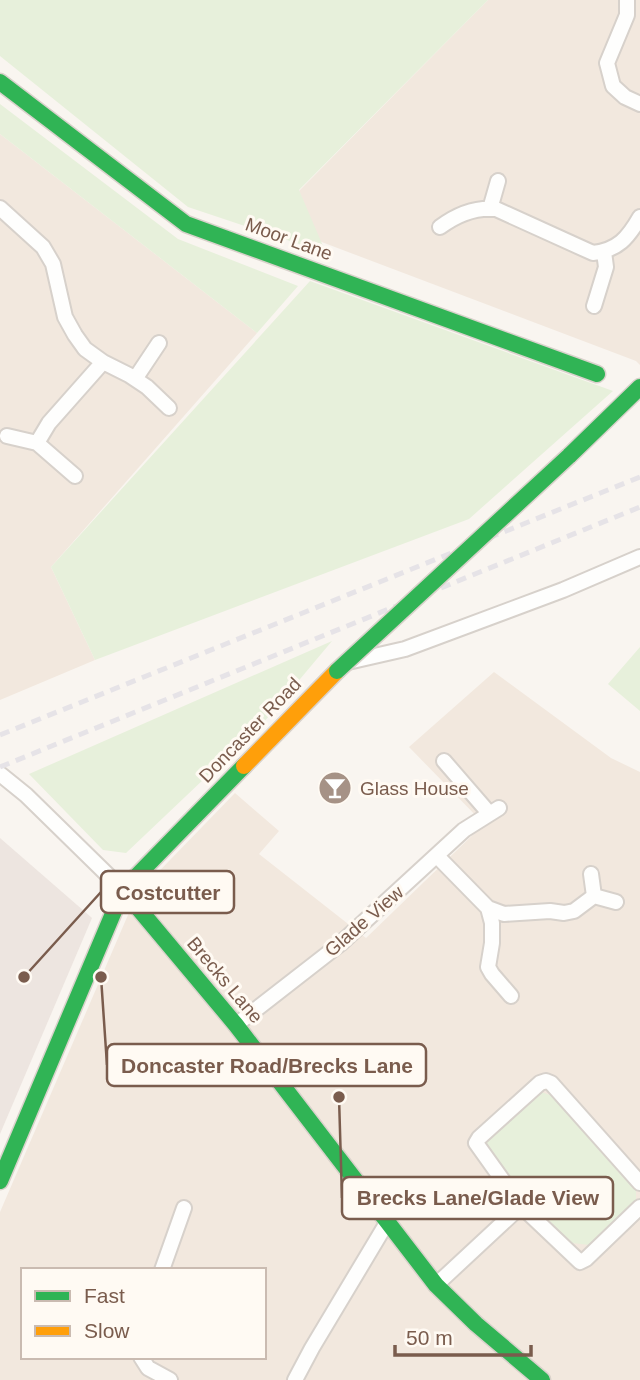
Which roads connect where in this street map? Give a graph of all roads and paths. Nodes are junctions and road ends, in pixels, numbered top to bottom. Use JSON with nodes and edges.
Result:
{"nodes":[{"id":1,"x":627,"y":0,"type":"edge"},
{"id":2,"x":0,"y":82,"type":"edge"},
{"id":3,"x":640,"y":104,"type":"edge"},
{"id":4,"x":498,"y":181,"type":"dead end"},
{"id":5,"x":491,"y":209,"type":"junction"},
{"id":6,"x":3,"y":216,"type":"edge"},
{"id":7,"x":640,"y":216,"type":"edge"},
{"id":8,"x":440,"y":227,"type":"dead end"},
{"id":9,"x":604,"y":252,"type":"junction"},
{"id":10,"x":594,"y":306,"type":"dead end"},
{"id":11,"x":159,"y":343,"type":"dead end"},
{"id":12,"x":103,"y":362,"type":"junction"},
{"id":13,"x":597,"y":374,"type":"dead end"},
{"id":14,"x":135,"y":379,"type":"junction"},
{"id":15,"x":640,"y":387,"type":"edge"},
{"id":16,"x":169,"y":408,"type":"dead end"},
{"id":17,"x":7,"y":436,"type":"dead end"},
{"id":18,"x":37,"y":443,"type":"junction"},
{"id":19,"x":75,"y":476,"type":"dead end"},
{"id":20,"x":640,"y":557,"type":"edge"},
{"id":21,"x":342,"y":667,"type":"junction"},
{"id":22,"x":444,"y":761,"type":"dead end"},
{"id":23,"x":0,"y":774,"type":"edge"},
{"id":24,"x":437,"y":856,"type":"junction"},
{"id":25,"x":591,"y":874,"type":"dead end"},
{"id":26,"x":123,"y":890,"type":"junction"},
{"id":27,"x":594,"y":896,"type":"junction"},
{"id":28,"x":615,"y":902,"type":"dead end"},
{"id":29,"x":488,"y":908,"type":"junction"},
{"id":30,"x":511,"y":996,"type":"dead end"},
{"id":31,"x":236,"y":1025,"type":"junction"},
{"id":32,"x":0,"y":1181,"type":"edge"},
{"id":33,"x":640,"y":1183,"type":"edge"},
{"id":34,"x":521,"y":1206,"type":"junction"},
{"id":35,"x":184,"y":1208,"type":"dead end"},
{"id":36,"x":640,"y":1208,"type":"edge"},
{"id":37,"x":387,"y":1221,"type":"junction"},
{"id":38,"x":163,"y":1268,"type":"edge"},
{"id":39,"x":436,"y":1286,"type":"junction"},
{"id":40,"x":142,"y":1359,"type":"edge"},
{"id":41,"x":170,"y":1380,"type":"edge"},
{"id":42,"x":295,"y":1380,"type":"edge"},
{"id":43,"x":542,"y":1380,"type":"edge"}],
"edges":[{"from":1,"to":3,"type":"street"},
{"from":2,"to":13,"type":"street","name":"Moor Lane"},
{"from":4,"to":5,"type":"street"},
{"from":5,"to":8,"type":"street"},
{"from":5,"to":9,"type":"street"},
{"from":6,"to":12,"type":"street"},
{"from":7,"to":9,"type":"street"},
{"from":9,"to":10,"type":"street"},
{"from":11,"to":14,"type":"street"},
{"from":12,"to":14,"type":"street"},
{"from":12,"to":18,"type":"street"},
{"from":14,"to":16,"type":"street"},
{"from":15,"to":21,"type":"street","name":"Doncaster Road","bridge":true},
{"from":17,"to":18,"type":"street"},
{"from":18,"to":19,"type":"street"},
{"from":20,"to":21,"type":"street"},
{"from":21,"to":26,"type":"street","name":"Doncaster Road"},
{"from":22,"to":24,"type":"street","name":"Glade View"},
{"from":23,"to":26,"type":"street"},
{"from":24,"to":29,"type":"street"},
{"from":24,"to":31,"type":"street","name":"Glade View"},
{"from":25,"to":27,"type":"street"},
{"from":26,"to":31,"type":"street","name":"Brecks Lane"},
{"from":26,"to":32,"type":"street","name":"Doncaster Road"},
{"from":27,"to":28,"type":"street"},
{"from":27,"to":29,"type":"street"},
{"from":29,"to":30,"type":"street"},
{"from":31,"to":37,"type":"street","name":"Brecks Lane"},
{"from":33,"to":34,"type":"street"},
{"from":34,"to":36,"type":"street"},
{"from":34,"to":39,"type":"street"},
{"from":35,"to":38,"type":"street"},
{"from":37,"to":39,"type":"street","name":"Brecks Lane"},
{"from":37,"to":42,"type":"street"},
{"from":39,"to":43,"type":"street","name":"Brecks Lane"},
{"from":40,"to":41,"type":"street"}]}
